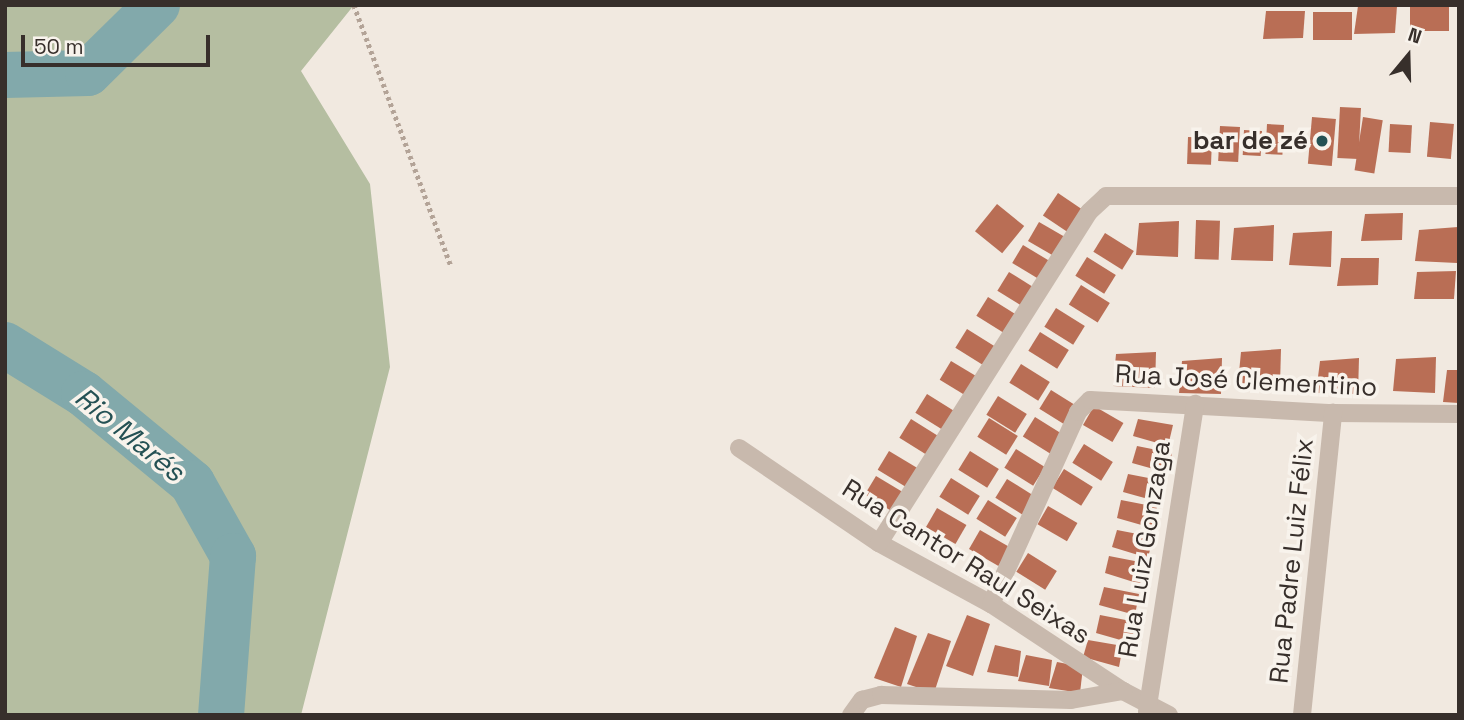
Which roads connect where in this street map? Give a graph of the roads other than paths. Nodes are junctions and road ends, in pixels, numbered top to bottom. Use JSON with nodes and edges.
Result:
{"nodes":[{"id":1,"x":1459,"y":196,"type":"edge"},
{"id":2,"x":1195,"y":404,"type":"junction"},
{"id":3,"x":1333,"y":413,"type":"junction"},
{"id":4,"x":1459,"y":414,"type":"edge"},
{"id":5,"x":738,"y":448,"type":"dead end"},
{"id":6,"x":879,"y":543,"type":"junction"},
{"id":7,"x":991,"y":604,"type":"junction"},
{"id":8,"x":1123,"y":691,"type":"junction"},
{"id":9,"x":1147,"y":708,"type":"edge"},
{"id":10,"x":851,"y":715,"type":"edge"},
{"id":11,"x":1170,"y":715,"type":"edge"},
{"id":12,"x":1302,"y":715,"type":"edge"}],
"edges":[{"from":1,"to":6,"type":"street"},
{"from":2,"to":3,"type":"street","name":"Rua José Clementino"},
{"from":2,"to":7,"type":"street","name":"Rua José Clementino"},
{"from":2,"to":9,"type":"street","name":"Rua Luiz Gonzaga"},
{"from":3,"to":4,"type":"street","name":"Rua José Clementino"},
{"from":3,"to":12,"type":"street","name":"Rua Padre Luiz Félix"},
{"from":5,"to":6,"type":"street","name":"Rua Cantor Raul Seixas"},
{"from":6,"to":7,"type":"street","name":"Rua Cantor Raul Seixas"},
{"from":7,"to":8,"type":"street","name":"Rua Cantor Raul Seixas"},
{"from":8,"to":9,"type":"street","name":"Rua Cantor Raul Seixas"},
{"from":8,"to":10,"type":"street"},
{"from":9,"to":11,"type":"street","name":"Rua Cantor Raul Seixas"}]}
